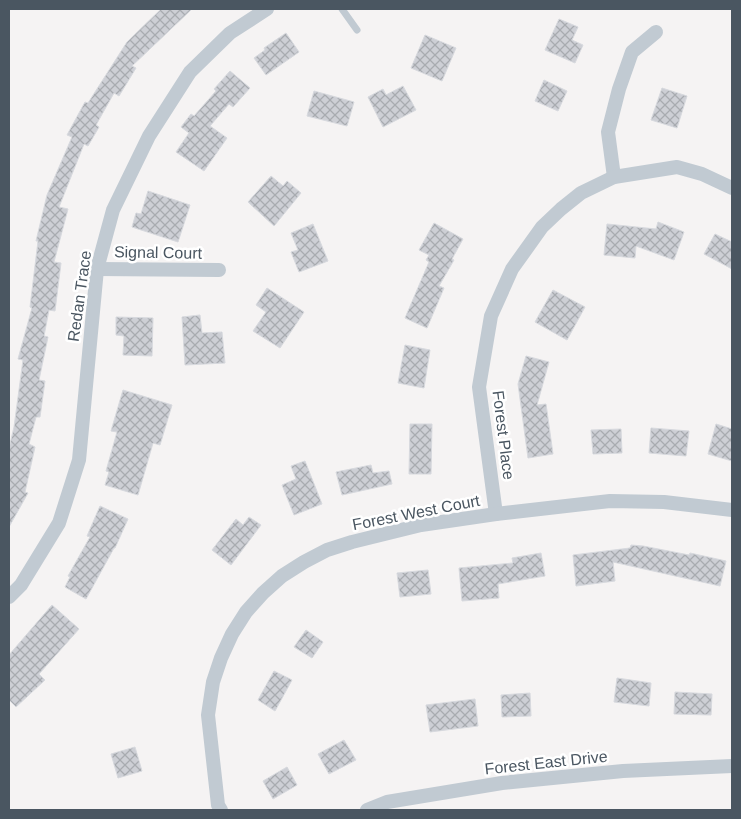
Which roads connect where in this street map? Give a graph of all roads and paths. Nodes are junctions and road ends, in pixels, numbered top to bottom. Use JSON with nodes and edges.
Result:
{"nodes":[{"id":1,"x":267,"y":9,"type":"edge"},
{"id":2,"x":342,"y":9,"type":"edge"},
{"id":3,"x":357,"y":30,"type":"dead end"},
{"id":4,"x":656,"y":32,"type":"dead end"},
{"id":5,"x":614,"y":177,"type":"junction"},
{"id":6,"x":732,"y":188,"type":"edge"},
{"id":7,"x":97,"y":269,"type":"junction"},
{"id":8,"x":219,"y":270,"type":"dead end"},
{"id":9,"x":732,"y":510,"type":"edge"},
{"id":10,"x":496,"y":514,"type":"junction"},
{"id":11,"x":9,"y":597,"type":"edge"},
{"id":12,"x":732,"y":766,"type":"edge"},
{"id":13,"x":221,"y":810,"type":"edge"},
{"id":14,"x":367,"y":810,"type":"edge"}],
"edges":[{"from":1,"to":7,"type":"street","name":"Redan Trace"},
{"from":2,"to":3,"type":"lane"},
{"from":4,"to":5,"type":"street"},
{"from":5,"to":6,"type":"street","name":"Forest Place"},
{"from":5,"to":10,"type":"street","name":"Forest Place"},
{"from":7,"to":8,"type":"street","name":"Signal Court"},
{"from":7,"to":11,"type":"street","name":"Redan Trace"},
{"from":9,"to":10,"type":"street","name":"Forest West Court"},
{"from":10,"to":13,"type":"street","name":"Forest West Court"},
{"from":12,"to":14,"type":"street","name":"Forest East Drive"}]}
